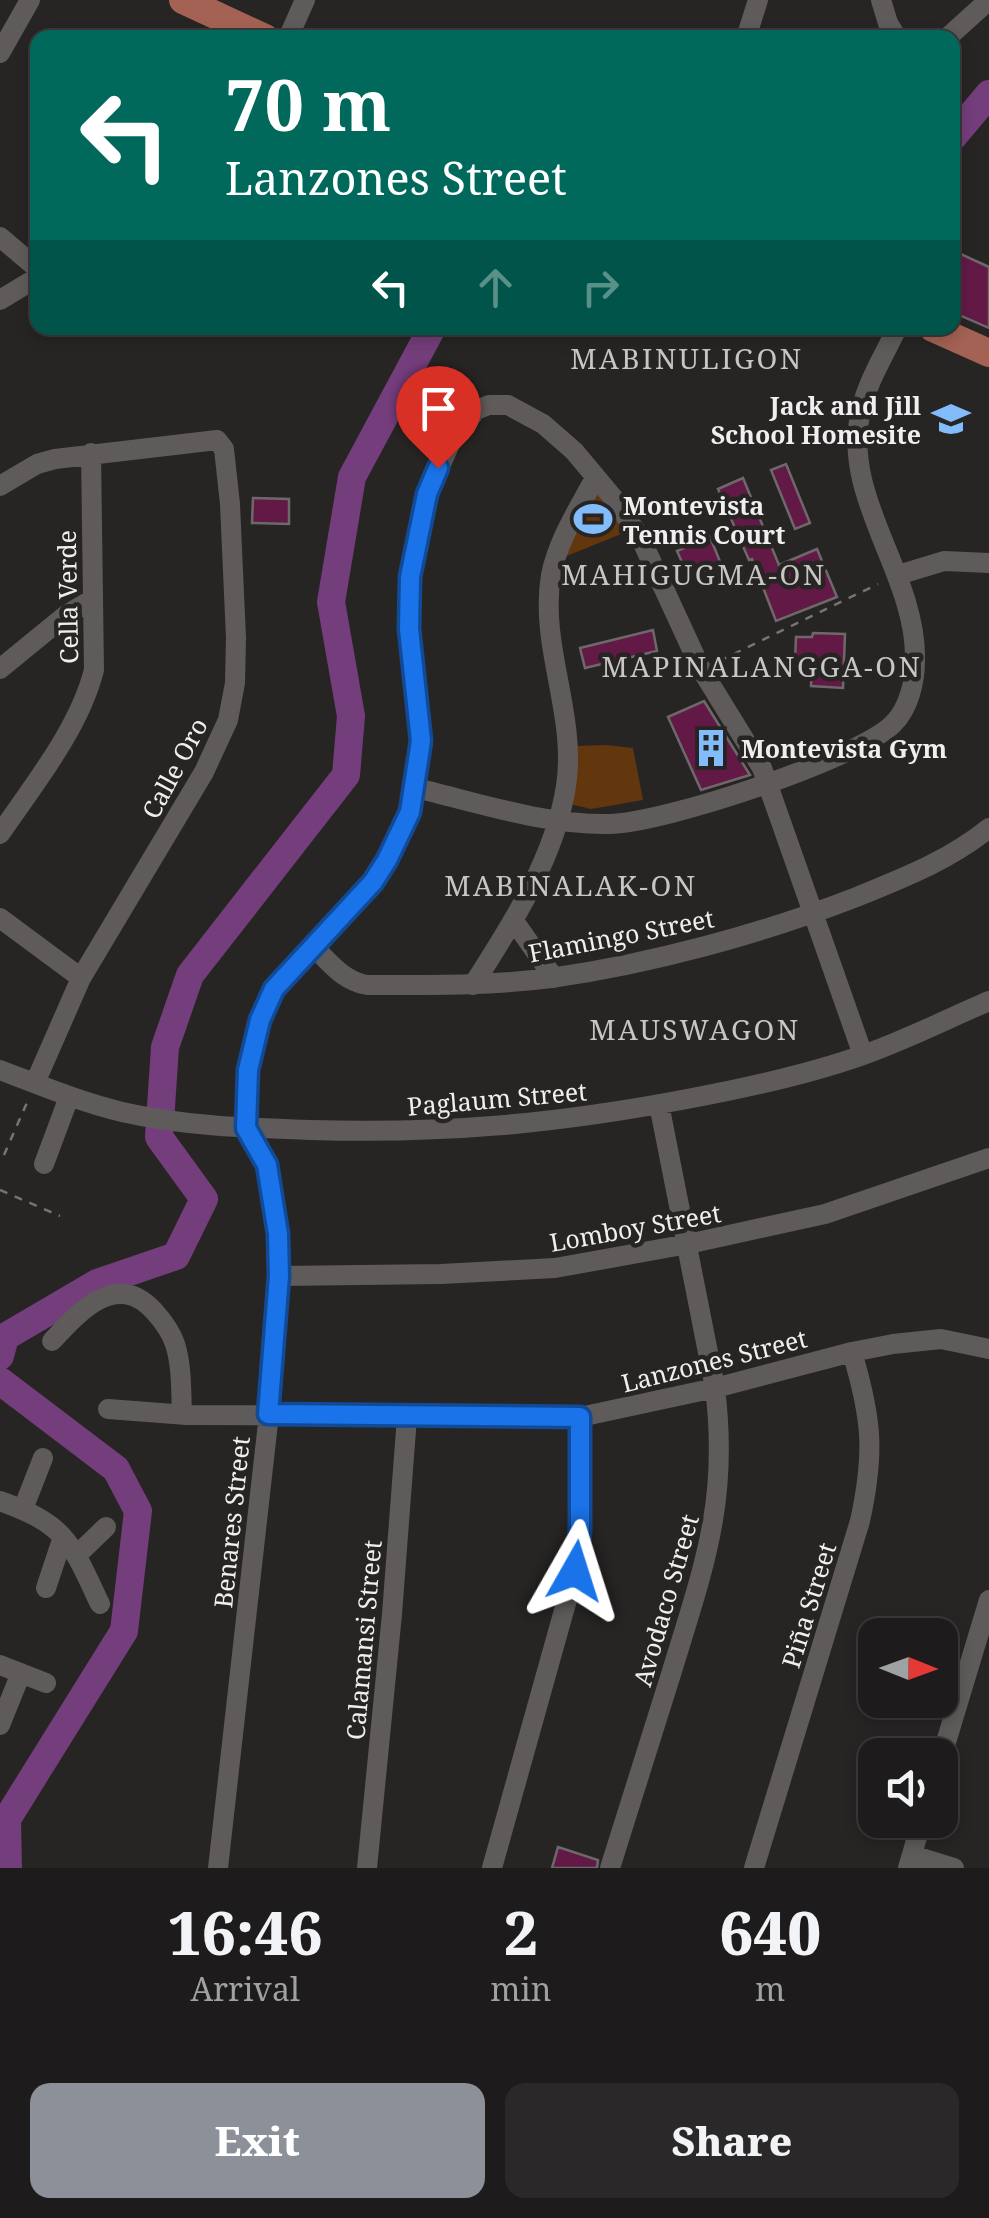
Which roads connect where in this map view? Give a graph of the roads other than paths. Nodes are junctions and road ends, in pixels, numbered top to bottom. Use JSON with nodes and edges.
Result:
{"nodes":[{"id":1,"x":30,"y":0,"type":"edge"},
{"id":2,"x":183,"y":0,"type":"edge"},
{"id":3,"x":304,"y":0,"type":"edge"},
{"id":4,"x":881,"y":0,"type":"edge"},
{"id":5,"x":989,"y":0,"type":"edge"},
{"id":6,"x":751,"y":3,"type":"edge"},
{"id":7,"x":248,"y":30,"type":"edge"},
{"id":8,"x":291,"y":30,"type":"edge"},
{"id":9,"x":747,"y":30,"type":"edge"},
{"id":10,"x":893,"y":30,"type":"edge"},
{"id":11,"x":956,"y":30,"type":"edge"},
{"id":12,"x":0,"y":53,"type":"edge"},
{"id":13,"x":0,"y":237,"type":"edge"},
{"id":14,"x":30,"y":261,"type":"edge"},
{"id":15,"x":30,"y":282,"type":"edge"},
{"id":16,"x":0,"y":300,"type":"edge"},
{"id":17,"x":894,"y":335,"type":"edge"},
{"id":18,"x":949,"y":335,"type":"edge"},
{"id":19,"x":989,"y":352,"type":"edge"},
{"id":20,"x":91,"y":454,"type":"junction"},
{"id":21,"x":595,"y":478,"type":"junction"},
{"id":22,"x":0,"y":486,"type":"edge"},
{"id":23,"x":989,"y":563,"type":"edge"},
{"id":24,"x":898,"y":575,"type":"junction"},
{"id":25,"x":91,"y":600,"type":"junction"},
{"id":26,"x":0,"y":669,"type":"edge"},
{"id":27,"x":767,"y":782,"type":"junction"},
{"id":28,"x":416,"y":788,"type":"junction"},
{"id":29,"x":558,"y":822,"type":"junction"},
{"id":30,"x":989,"y":828,"type":"edge"},
{"id":31,"x":0,"y":834,"type":"edge"},
{"id":32,"x":815,"y":913,"type":"junction"},
{"id":33,"x":0,"y":918,"type":"edge"},
{"id":34,"x":514,"y":922,"type":"junction"},
{"id":35,"x":313,"y":946,"type":"junction"},
{"id":36,"x":81,"y":978,"type":"junction"},
{"id":37,"x":554,"y":978,"type":"junction"},
{"id":38,"x":473,"y":985,"type":"junction"},
{"id":39,"x":989,"y":1002,"type":"edge"},
{"id":40,"x":862,"y":1055,"type":"junction"},
{"id":41,"x":0,"y":1070,"type":"edge"},
{"id":42,"x":36,"y":1084,"type":"junction"},
{"id":43,"x":69,"y":1097,"type":"junction"},
{"id":44,"x":659,"y":1104,"type":"junction"},
{"id":45,"x":246,"y":1128,"type":"junction"},
{"id":46,"x":989,"y":1158,"type":"edge"},
{"id":47,"x":44,"y":1164,"type":"dead end"},
{"id":48,"x":688,"y":1244,"type":"junction"},
{"id":49,"x":279,"y":1276,"type":"junction"},
{"id":50,"x":52,"y":1341,"type":"dead end"},
{"id":51,"x":989,"y":1349,"type":"edge"},
{"id":52,"x":852,"y":1352,"type":"junction"},
{"id":53,"x":715,"y":1388,"type":"junction"},
{"id":54,"x":108,"y":1409,"type":"dead end"},
{"id":55,"x":182,"y":1414,"type":"junction"},
{"id":56,"x":268,"y":1414,"type":"junction"},
{"id":57,"x":407,"y":1417,"type":"junction"},
{"id":58,"x":580,"y":1417,"type":"junction"},
{"id":59,"x":44,"y":1458,"type":"dead end"},
{"id":60,"x":7,"y":1506,"type":"edge"},
{"id":61,"x":106,"y":1527,"type":"dead end"},
{"id":62,"x":63,"y":1537,"type":"junction"},
{"id":63,"x":76,"y":1555,"type":"junction"},
{"id":64,"x":46,"y":1588,"type":"dead end"},
{"id":65,"x":989,"y":1600,"type":"edge"},
{"id":66,"x":100,"y":1604,"type":"dead end"},
{"id":67,"x":0,"y":1665,"type":"edge"},
{"id":68,"x":21,"y":1673,"type":"junction"},
{"id":69,"x":46,"y":1682,"type":"dead end"},
{"id":70,"x":0,"y":1724,"type":"edge"},
{"id":71,"x":947,"y":1738,"type":"edge"},
{"id":72,"x":910,"y":1862,"type":"edge"},
{"id":73,"x":218,"y":1868,"type":"edge"},
{"id":74,"x":367,"y":1868,"type":"edge"},
{"id":75,"x":492,"y":1868,"type":"edge"},
{"id":76,"x":610,"y":1868,"type":"edge"},
{"id":77,"x":754,"y":1868,"type":"edge"},
{"id":78,"x":954,"y":1868,"type":"edge"}],
"edges":[{"from":1,"to":12,"type":"street"},
{"from":2,"to":7,"type":"main road"},
{"from":3,"to":8,"type":"street"},
{"from":4,"to":10,"type":"street"},
{"from":5,"to":11,"type":"street"},
{"from":6,"to":9,"type":"street"},
{"from":13,"to":14,"type":"street"},
{"from":15,"to":16,"type":"street"},
{"from":17,"to":24,"type":"street"},
{"from":18,"to":19,"type":"main road"},
{"from":20,"to":22,"type":"street"},
{"from":20,"to":25,"type":"street","name":"Cella Verde"},
{"from":20,"to":36,"type":"street","name":"Calle Oro"},
{"from":21,"to":27,"type":"street"},
{"from":21,"to":28,"type":"street"},
{"from":21,"to":29,"type":"street"},
{"from":23,"to":24,"type":"street"},
{"from":24,"to":27,"type":"street"},
{"from":25,"to":26,"type":"street"},
{"from":25,"to":31,"type":"street","name":"Cella Verde"},
{"from":27,"to":29,"type":"street"},
{"from":27,"to":32,"type":"street"},
{"from":28,"to":29,"type":"street"},
{"from":28,"to":35,"type":"street"},
{"from":29,"to":34,"type":"street"},
{"from":30,"to":32,"type":"street","name":"Flamingo Street"},
{"from":32,"to":37,"type":"street","name":"Flamingo Street"},
{"from":32,"to":40,"type":"street"},
{"from":33,"to":36,"type":"street"},
{"from":34,"to":37,"type":"street"},
{"from":34,"to":38,"type":"street"},
{"from":35,"to":38,"type":"street","name":"Flamingo Street"},
{"from":35,"to":45,"type":"street"},
{"from":36,"to":42,"type":"street","name":"Calle Oro"},
{"from":37,"to":38,"type":"street","name":"Flamingo Street"},
{"from":39,"to":40,"type":"street","name":"Paglaum Street"},
{"from":40,"to":44,"type":"street","name":"Paglaum Street"},
{"from":41,"to":42,"type":"street","name":"Paglaum Street"},
{"from":42,"to":43,"type":"street","name":"Paglaum Street"},
{"from":43,"to":45,"type":"street","name":"Paglaum Street"},
{"from":43,"to":47,"type":"street"},
{"from":44,"to":45,"type":"street","name":"Paglaum Street"},
{"from":44,"to":48,"type":"street","name":"Avodaco Street"},
{"from":45,"to":49,"type":"street","name":"Benares Street"},
{"from":46,"to":48,"type":"street","name":"Lomboy Street"},
{"from":48,"to":49,"type":"street","name":"Lomboy Street"},
{"from":48,"to":53,"type":"street","name":"Avodaco Street"},
{"from":49,"to":56,"type":"street","name":"Benares Street"},
{"from":50,"to":55,"type":"street"},
{"from":51,"to":52,"type":"street","name":"Lanzones Street"},
{"from":52,"to":53,"type":"street","name":"Lanzones Street"},
{"from":52,"to":77,"type":"street","name":"Piña Street"},
{"from":53,"to":58,"type":"street","name":"Lanzones Street"},
{"from":53,"to":76,"type":"street","name":"Avodaco Street"},
{"from":54,"to":55,"type":"street","name":"Lanzones Street"},
{"from":55,"to":56,"type":"street","name":"Lanzones Street"},
{"from":56,"to":57,"type":"street","name":"Lanzones Street"},
{"from":56,"to":73,"type":"street","name":"Benares Street"},
{"from":57,"to":58,"type":"street","name":"Lanzones Street"},
{"from":57,"to":74,"type":"street","name":"Calamansi Street"},
{"from":58,"to":75,"type":"street"},
{"from":59,"to":60,"type":"street"},
{"from":60,"to":62,"type":"street"},
{"from":61,"to":63,"type":"street"},
{"from":62,"to":63,"type":"street"},
{"from":62,"to":64,"type":"street"},
{"from":63,"to":66,"type":"street"},
{"from":65,"to":71,"type":"street"},
{"from":67,"to":68,"type":"street"},
{"from":68,"to":69,"type":"street"},
{"from":68,"to":70,"type":"street"},
{"from":72,"to":78,"type":"street"}]}
